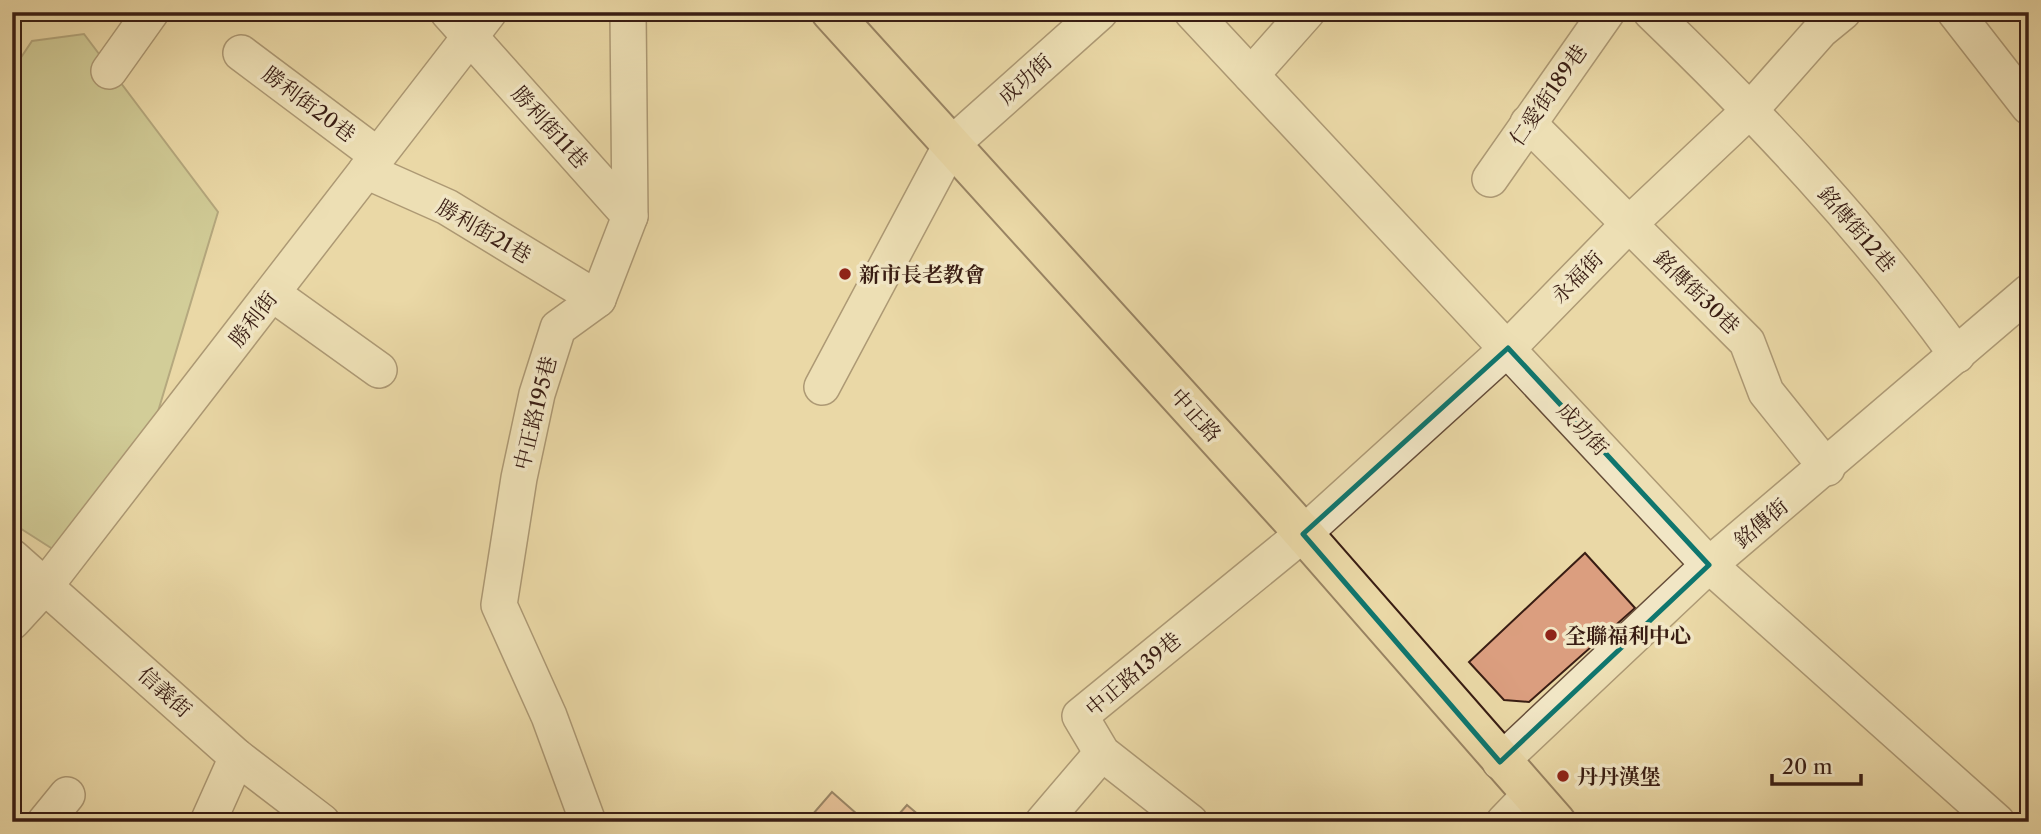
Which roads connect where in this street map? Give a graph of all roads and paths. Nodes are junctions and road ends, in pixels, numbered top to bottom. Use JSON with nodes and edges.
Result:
{"nodes":[{"id":1,"x":151,"y":12,"type":"edge"},
{"id":2,"x":628,"y":12,"type":"edge"},
{"id":3,"x":831,"y":12,"type":"edge"},
{"id":4,"x":1100,"y":12,"type":"edge"},
{"id":5,"x":1192,"y":12,"type":"edge"},
{"id":6,"x":1307,"y":12,"type":"edge"},
{"id":7,"x":1607,"y":12,"type":"edge"},
{"id":8,"x":1651,"y":12,"type":"edge"},
{"id":9,"x":1843,"y":12,"type":"edge"},
{"id":10,"x":1955,"y":12,"type":"edge"},
{"id":11,"x":469,"y":21,"type":"edge"},
{"id":12,"x":241,"y":53,"type":"dead end"},
{"id":13,"x":109,"y":71,"type":"dead end"},
{"id":14,"x":1251,"y":75,"type":"junction"},
{"id":15,"x":2029,"y":107,"type":"edge"},
{"id":16,"x":1751,"y":109,"type":"junction"},
{"id":17,"x":1528,"y":123,"type":"junction"},
{"id":18,"x":951,"y":145,"type":"junction"},
{"id":19,"x":372,"y":163,"type":"junction"},
{"id":20,"x":1490,"y":179,"type":"dead end"},
{"id":21,"x":630,"y":216,"type":"junction"},
{"id":22,"x":1628,"y":225,"type":"junction"},
{"id":23,"x":2029,"y":292,"type":"edge"},
{"id":24,"x":273,"y":294,"type":"junction"},
{"id":25,"x":598,"y":299,"type":"junction"},
{"id":26,"x":1508,"y":348,"type":"junction"},
{"id":27,"x":1957,"y":355,"type":"junction"},
{"id":28,"x":379,"y":370,"type":"dead end"},
{"id":29,"x":822,"y":387,"type":"dead end"},
{"id":30,"x":1827,"y":468,"type":"junction"},
{"id":31,"x":1303,"y":534,"type":"junction"},
{"id":32,"x":12,"y":557,"type":"edge"},
{"id":33,"x":1709,"y":565,"type":"junction"},
{"id":34,"x":46,"y":585,"type":"junction"},
{"id":35,"x":12,"y":622,"type":"edge"},
{"id":36,"x":1102,"y":753,"type":"junction"},
{"id":37,"x":237,"y":757,"type":"junction"},
{"id":38,"x":1500,"y":762,"type":"junction"},
{"id":39,"x":67,"y":795,"type":"dead end"},
{"id":40,"x":1517,"y":809,"type":"edge"},
{"id":41,"x":45,"y":822,"type":"edge"},
{"id":42,"x":208,"y":822,"type":"edge"},
{"id":43,"x":322,"y":822,"type":"edge"},
{"id":44,"x":588,"y":822,"type":"edge"},
{"id":45,"x":1043,"y":822,"type":"edge"},
{"id":46,"x":1190,"y":822,"type":"edge"},
{"id":47,"x":1556,"y":822,"type":"edge"},
{"id":48,"x":1997,"y":822,"type":"edge"}],
"edges":[{"from":1,"to":13,"type":"street"},
{"from":2,"to":21,"type":"street"},
{"from":3,"to":18,"type":"main road","name":"中正路"},
{"from":4,"to":18,"type":"street","name":"成功街"},
{"from":5,"to":14,"type":"street","name":"成功街"},
{"from":6,"to":14,"type":"street"},
{"from":7,"to":17,"type":"street","name":"仁愛街189巷"},
{"from":8,"to":16,"type":"street","name":"銘傳街12巷"},
{"from":9,"to":16,"type":"street","name":"永福街"},
{"from":10,"to":15,"type":"street"},
{"from":11,"to":19,"type":"street","name":"勝利街"},
{"from":11,"to":21,"type":"street","name":"勝利街11巷"},
{"from":12,"to":19,"type":"street","name":"勝利街20巷"},
{"from":14,"to":26,"type":"street","name":"成功街"},
{"from":16,"to":22,"type":"street","name":"永福街"},
{"from":16,"to":27,"type":"street","name":"銘傳街12巷"},
{"from":17,"to":20,"type":"street","name":"仁愛街189巷"},
{"from":17,"to":22,"type":"street","name":"銘傳街30巷"},
{"from":18,"to":29,"type":"street"},
{"from":18,"to":31,"type":"main road","name":"中正路"},
{"from":19,"to":24,"type":"street","name":"勝利街"},
{"from":19,"to":25,"type":"street","name":"勝利街21巷"},
{"from":21,"to":25,"type":"street"},
{"from":22,"to":26,"type":"street","name":"永福街"},
{"from":22,"to":30,"type":"street","name":"銘傳街30巷"},
{"from":23,"to":27,"type":"street","name":"銘傳街"},
{"from":24,"to":28,"type":"street"},
{"from":24,"to":34,"type":"street","name":"勝利街"},
{"from":25,"to":44,"type":"street","name":"中正路195巷"},
{"from":26,"to":31,"type":"street","name":"永福街"},
{"from":26,"to":33,"type":"street","name":"成功街"},
{"from":27,"to":30,"type":"street","name":"銘傳街"},
{"from":30,"to":33,"type":"street","name":"銘傳街"},
{"from":31,"to":36,"type":"street","name":"中正路139巷"},
{"from":31,"to":38,"type":"main road","name":"中正路"},
{"from":32,"to":34,"type":"street","name":"信義街"},
{"from":33,"to":38,"type":"street","name":"銘傳街"},
{"from":33,"to":48,"type":"street","name":"成功街"},
{"from":34,"to":35,"type":"street","name":"勝利街"},
{"from":34,"to":37,"type":"street","name":"信義街"},
{"from":36,"to":45,"type":"street"},
{"from":36,"to":46,"type":"street","name":"中正路139巷"},
{"from":37,"to":42,"type":"street"},
{"from":37,"to":43,"type":"street","name":"信義街"},
{"from":38,"to":40,"type":"main road","name":"中正路"},
{"from":39,"to":41,"type":"street"},
{"from":40,"to":47,"type":"main road","name":"中正路"}]}
